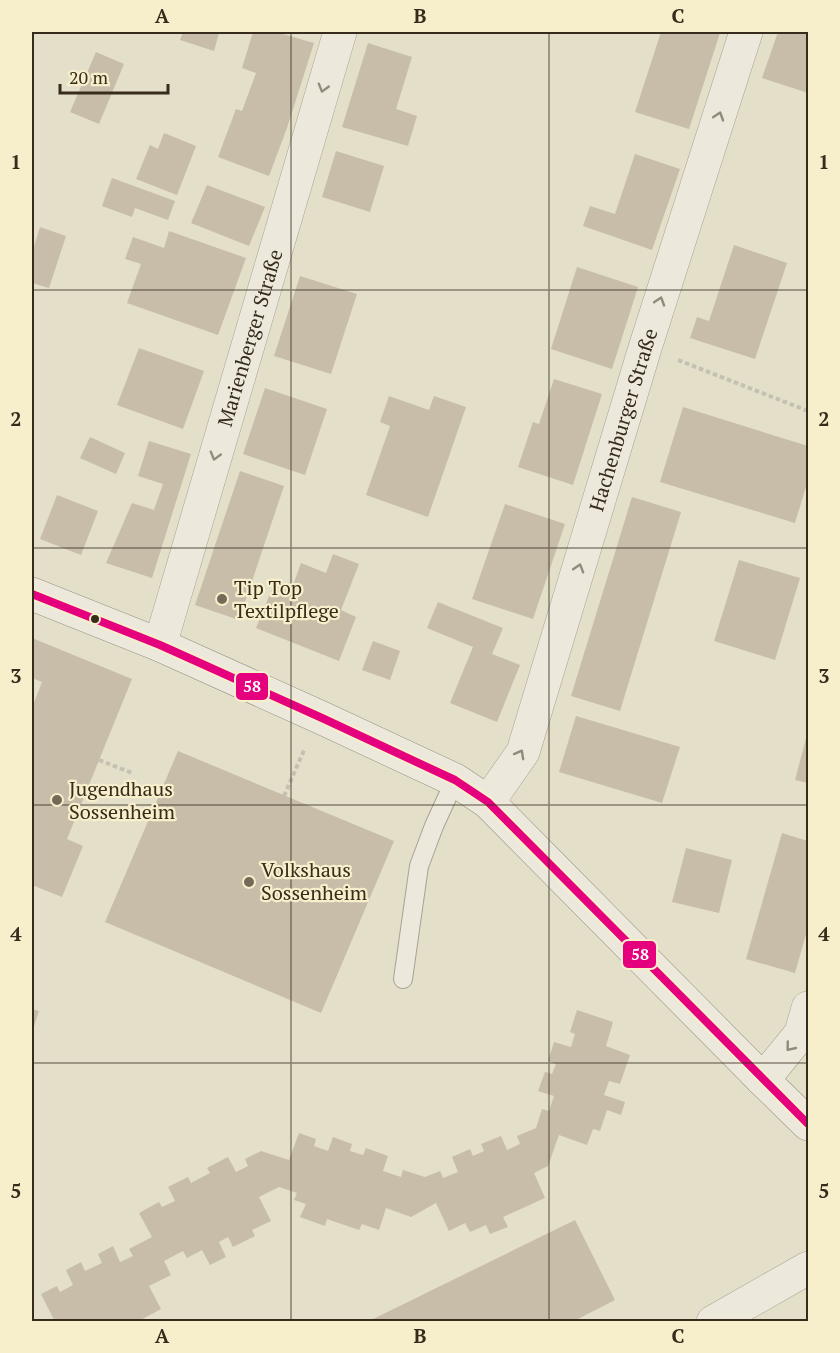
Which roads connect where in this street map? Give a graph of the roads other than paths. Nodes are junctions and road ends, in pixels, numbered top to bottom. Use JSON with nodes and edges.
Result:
{"nodes":[{"id":1,"x":340,"y":32,"type":"edge"},
{"id":2,"x":746,"y":32,"type":"edge"},
{"id":3,"x":32,"y":594,"type":"edge"},
{"id":4,"x":160,"y":645,"type":"junction"},
{"id":5,"x":455,"y":780,"type":"junction"},
{"id":6,"x":488,"y":802,"type":"junction"},
{"id":7,"x":403,"y":979,"type":"dead end"},
{"id":8,"x":808,"y":1008,"type":"edge"},
{"id":9,"x":763,"y":1080,"type":"junction"},
{"id":10,"x":808,"y":1124,"type":"edge"},
{"id":11,"x":808,"y":1268,"type":"edge"},
{"id":12,"x":713,"y":1322,"type":"edge"}],
"edges":[{"from":1,"to":4,"type":"street","name":"Marienberger Straße","one_way":true},
{"from":6,"to":2,"type":"street","name":"Hachenburger Straße","one_way":true},
{"from":3,"to":4,"type":"street"},
{"from":4,"to":5,"type":"street"},
{"from":5,"to":6,"type":"street"},
{"from":5,"to":7,"type":"lane"},
{"from":6,"to":9,"type":"street"},
{"from":8,"to":9,"type":"street","one_way":true},
{"from":9,"to":10,"type":"street"},
{"from":11,"to":12,"type":"street"}]}
